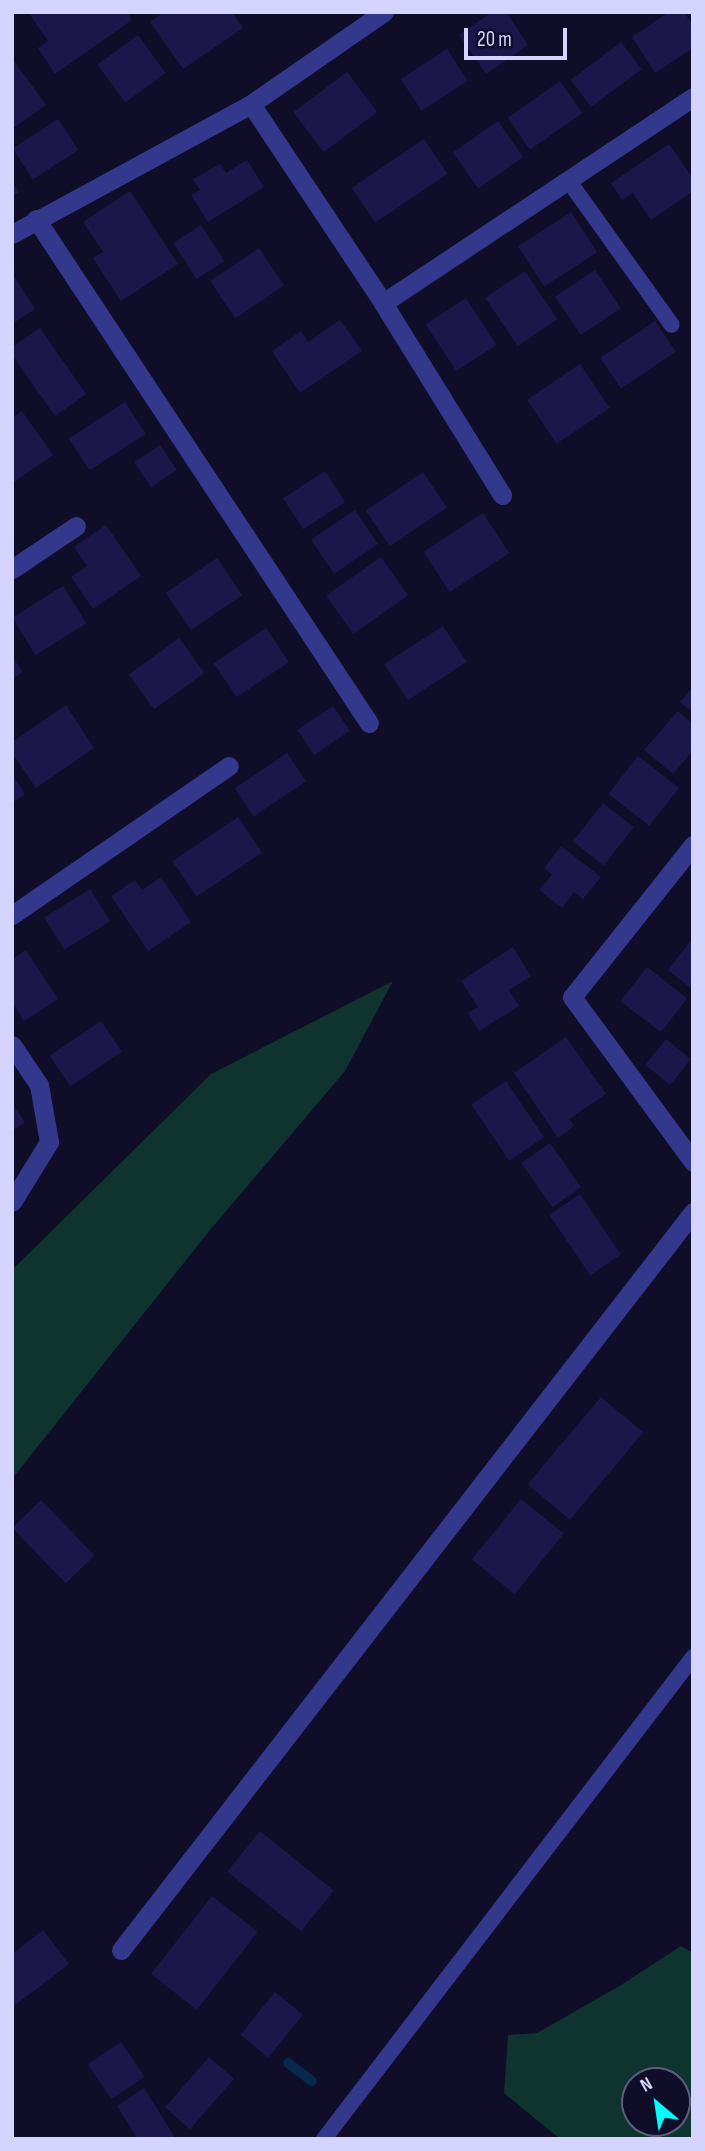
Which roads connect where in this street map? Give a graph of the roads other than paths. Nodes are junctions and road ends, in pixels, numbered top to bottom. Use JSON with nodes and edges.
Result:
{"nodes":[{"id":1,"x":384,"y":12,"type":"edge"},
{"id":2,"x":693,"y":97,"type":"edge"},
{"id":3,"x":251,"y":104,"type":"junction"},
{"id":4,"x":568,"y":180,"type":"junction"},
{"id":5,"x":36,"y":219,"type":"junction"},
{"id":6,"x":12,"y":234,"type":"edge"},
{"id":7,"x":383,"y":303,"type":"junction"},
{"id":8,"x":672,"y":325,"type":"dead end"},
{"id":9,"x":502,"y":495,"type":"dead end"},
{"id":10,"x":76,"y":526,"type":"dead end"},
{"id":11,"x":12,"y":569,"type":"edge"},
{"id":12,"x":369,"y":723,"type":"dead end"},
{"id":13,"x":229,"y":766,"type":"dead end"},
{"id":14,"x":693,"y":845,"type":"edge"},
{"id":15,"x":12,"y":915,"type":"edge"},
{"id":16,"x":12,"y":1045,"type":"edge"},
{"id":17,"x":693,"y":1162,"type":"edge"},
{"id":18,"x":12,"y":1202,"type":"edge"},
{"id":19,"x":693,"y":1212,"type":"edge"},
{"id":20,"x":693,"y":1657,"type":"edge"},
{"id":21,"x":121,"y":1950,"type":"dead end"},
{"id":22,"x":324,"y":2139,"type":"edge"}],
"edges":[{"from":1,"to":3,"type":"street"},
{"from":2,"to":4,"type":"street"},
{"from":3,"to":5,"type":"street"},
{"from":3,"to":7,"type":"street"},
{"from":4,"to":7,"type":"street"},
{"from":4,"to":8,"type":"lane"},
{"from":5,"to":6,"type":"street"},
{"from":5,"to":12,"type":"street"},
{"from":7,"to":9,"type":"street"},
{"from":10,"to":11,"type":"street"},
{"from":13,"to":15,"type":"street"},
{"from":14,"to":17,"type":"street"},
{"from":16,"to":18,"type":"street"},
{"from":19,"to":21,"type":"street"},
{"from":20,"to":22,"type":"lane"}]}
